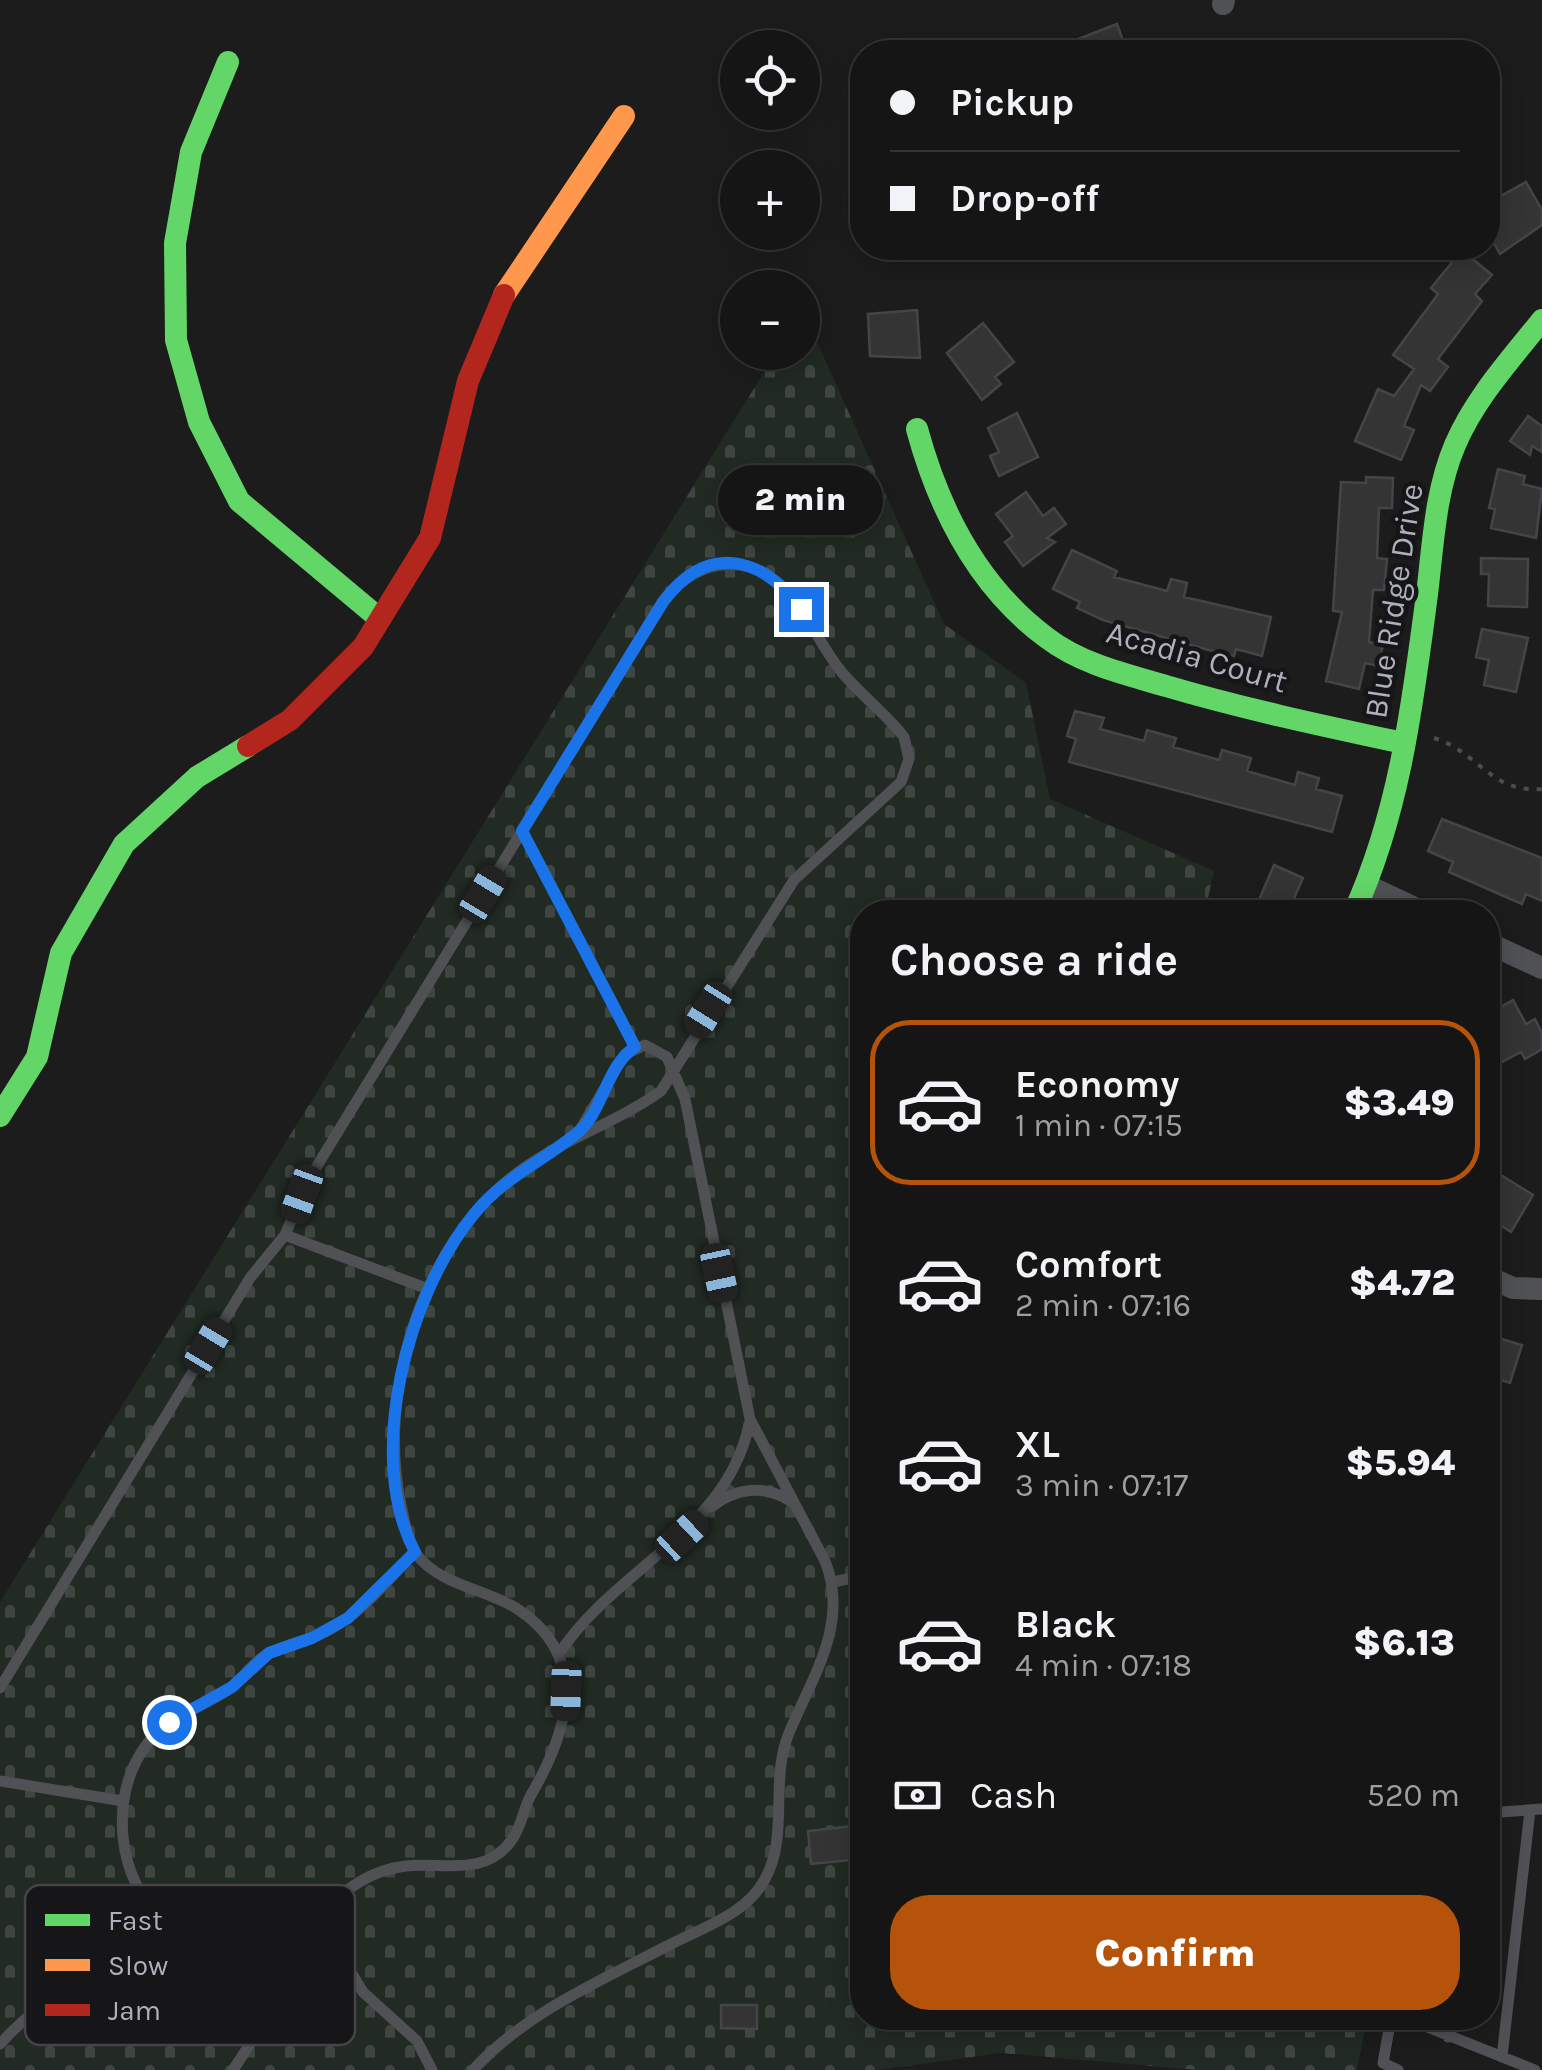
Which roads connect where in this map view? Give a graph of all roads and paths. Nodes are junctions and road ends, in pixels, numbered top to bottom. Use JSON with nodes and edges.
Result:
{"nodes":[{"id":1,"x":228,"y":62,"type":"dead end"},
{"id":2,"x":624,"y":116,"type":"dead end"},
{"id":3,"x":1542,"y":320,"type":"edge"},
{"id":4,"x":917,"y":429,"type":"dead end"},
{"id":5,"x":380,"y":620,"type":"junction"},
{"id":6,"x":1405,"y":736,"type":"junction"},
{"id":7,"x":1542,"y":789,"type":"edge"},
{"id":8,"x":522,"y":831,"type":"junction"},
{"id":9,"x":1368,"y":886,"type":"junction"},
{"id":10,"x":1360,"y":900,"type":"edge"},
{"id":11,"x":1398,"y":900,"type":"edge"},
{"id":12,"x":1500,"y":949,"type":"edge"},
{"id":13,"x":1542,"y":968,"type":"edge"},
{"id":14,"x":635,"y":1047,"type":"junction"},
{"id":15,"x":675,"y":1068,"type":"junction"},
{"id":16,"x":0,"y":1116,"type":"edge"},
{"id":17,"x":578,"y":1133,"type":"junction"},
{"id":18,"x":286,"y":1235,"type":"junction"},
{"id":19,"x":1500,"y":1282,"type":"edge"},
{"id":20,"x":428,"y":1289,"type":"junction"},
{"id":21,"x":1542,"y":1289,"type":"edge"},
{"id":22,"x":750,"y":1419,"type":"junction"},
{"id":23,"x":791,"y":1502,"type":"junction"},
{"id":24,"x":698,"y":1521,"type":"junction"},
{"id":25,"x":415,"y":1552,"type":"junction"},
{"id":26,"x":850,"y":1579,"type":"edge"},
{"id":27,"x":834,"y":1582,"type":"junction"},
{"id":28,"x":558,"y":1654,"type":"junction"},
{"id":29,"x":0,"y":1688,"type":"edge"},
{"id":30,"x":0,"y":1781,"type":"edge"},
{"id":31,"x":122,"y":1801,"type":"junction"},
{"id":32,"x":1536,"y":1810,"type":"edge"},
{"id":33,"x":1500,"y":1812,"type":"edge"},
{"id":34,"x":136,"y":1885,"type":"edge"},
{"id":35,"x":353,"y":1885,"type":"edge"},
{"id":36,"x":355,"y":1979,"type":"edge"},
{"id":37,"x":25,"y":2016,"type":"edge"},
{"id":38,"x":1389,"y":2030,"type":"edge"},
{"id":39,"x":1432,"y":2030,"type":"edge"},
{"id":40,"x":1449,"y":2030,"type":"edge"},
{"id":41,"x":1448,"y":2037,"type":"junction"},
{"id":42,"x":0,"y":2044,"type":"edge"},
{"id":43,"x":249,"y":2045,"type":"edge"},
{"id":44,"x":1502,"y":2058,"type":"junction"},
{"id":45,"x":233,"y":2070,"type":"edge"},
{"id":46,"x":432,"y":2070,"type":"edge"},
{"id":47,"x":473,"y":2070,"type":"edge"},
{"id":48,"x":1398,"y":2070,"type":"edge"},
{"id":49,"x":1535,"y":2070,"type":"edge"}],
"edges":[{"from":1,"to":5,"type":"street"},
{"from":2,"to":5,"type":"street"},
{"from":3,"to":6,"type":"street","name":"Blue Ridge Drive"},
{"from":4,"to":6,"type":"street","name":"Acadia Court"},
{"from":5,"to":16,"type":"street"},
{"from":6,"to":7,"type":"path"},
{"from":6,"to":9,"type":"street","name":"Blue Ridge Drive"},
{"from":8,"to":14,"type":"lane"},
{"from":8,"to":15,"type":"lane"},
{"from":8,"to":18,"type":"lane"},
{"from":9,"to":10,"type":"street","name":"Blue Ridge Drive"},
{"from":9,"to":11,"type":"street"},
{"from":12,"to":13,"type":"street"},
{"from":14,"to":15,"type":"lane"},
{"from":14,"to":17,"type":"lane"},
{"from":15,"to":17,"type":"lane"},
{"from":15,"to":22,"type":"lane"},
{"from":17,"to":20,"type":"lane"},
{"from":18,"to":20,"type":"lane"},
{"from":18,"to":29,"type":"lane"},
{"from":19,"to":21,"type":"street"},
{"from":20,"to":25,"type":"lane"},
{"from":22,"to":23,"type":"lane"},
{"from":22,"to":24,"type":"lane"},
{"from":23,"to":24,"type":"lane"},
{"from":23,"to":27,"type":"lane"},
{"from":24,"to":28,"type":"lane"},
{"from":25,"to":28,"type":"lane"},
{"from":25,"to":31,"type":"lane"},
{"from":26,"to":27,"type":"lane"},
{"from":27,"to":47,"type":"lane"},
{"from":28,"to":35,"type":"lane"},
{"from":30,"to":31,"type":"lane"},
{"from":31,"to":34,"type":"lane"},
{"from":32,"to":33,"type":"lane"},
{"from":32,"to":44,"type":"lane"},
{"from":36,"to":46,"type":"lane"},
{"from":37,"to":42,"type":"lane"},
{"from":38,"to":48,"type":"lane"},
{"from":39,"to":41,"type":"lane"},
{"from":40,"to":41,"type":"lane"},
{"from":41,"to":44,"type":"lane"},
{"from":43,"to":45,"type":"lane"},
{"from":44,"to":49,"type":"lane"}]}
